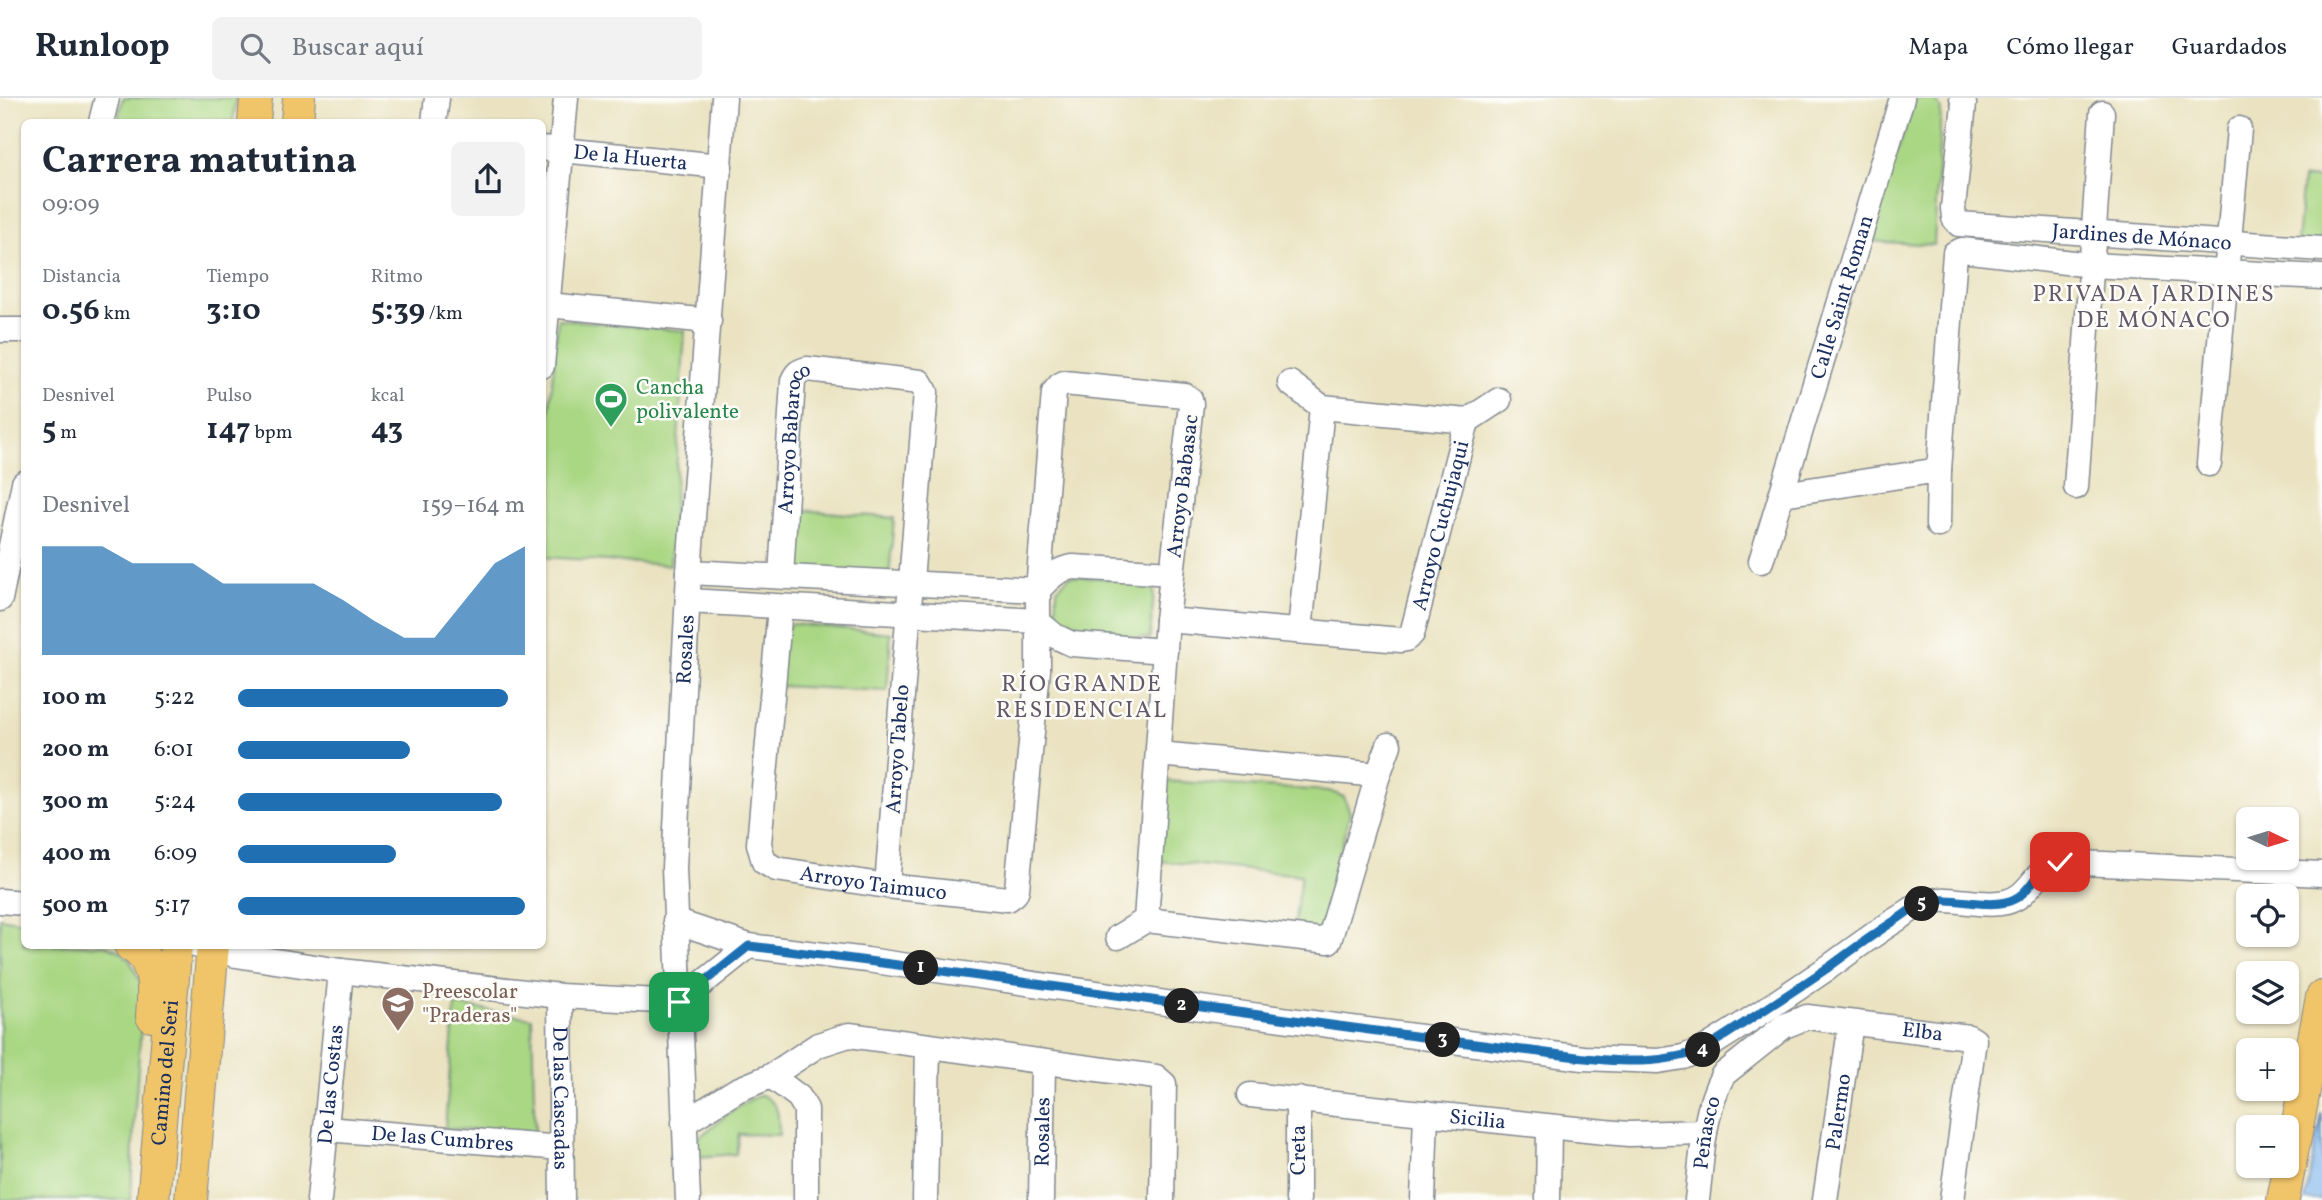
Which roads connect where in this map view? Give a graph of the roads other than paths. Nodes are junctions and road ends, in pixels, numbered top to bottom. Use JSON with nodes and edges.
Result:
{"nodes":[{"id":1,"x":107,"y":98,"type":"edge"},
{"id":2,"x":256,"y":98,"type":"edge"},
{"id":3,"x":299,"y":98,"type":"edge"},
{"id":4,"x":437,"y":98,"type":"edge"},
{"id":5,"x":566,"y":98,"type":"edge"},
{"id":6,"x":724,"y":98,"type":"edge"},
{"id":7,"x":1902,"y":98,"type":"edge"},
{"id":8,"x":1962,"y":98,"type":"edge"},
{"id":9,"x":2102,"y":113,"type":"dead end"},
{"id":10,"x":102,"y":119,"type":"edge"},
{"id":11,"x":254,"y":119,"type":"edge"},
{"id":12,"x":297,"y":119,"type":"edge"},
{"id":13,"x":434,"y":119,"type":"edge"},
{"id":14,"x":2239,"y":129,"type":"dead end"},
{"id":15,"x":551,"y":149,"type":"edge"},
{"id":16,"x":720,"y":166,"type":"junction"},
{"id":17,"x":2093,"y":235,"type":"junction"},
{"id":18,"x":2229,"y":243,"type":"junction"},
{"id":19,"x":2316,"y":249,"type":"edge"},
{"id":20,"x":2091,"y":265,"type":"junction"},
{"id":21,"x":2226,"y":272,"type":"junction"},
{"id":22,"x":2315,"y":277,"type":"edge"},
{"id":23,"x":548,"y":305,"type":"junction"},
{"id":24,"x":709,"y":321,"type":"junction"},
{"id":25,"x":546,"y":325,"type":"edge"},
{"id":26,"x":0,"y":330,"type":"edge"},
{"id":27,"x":21,"y":330,"type":"edge"},
{"id":28,"x":1290,"y":383,"type":"dead end"},
{"id":29,"x":1499,"y":400,"type":"dead end"},
{"id":30,"x":1322,"y":407,"type":"junction"},
{"id":31,"x":1467,"y":421,"type":"junction"},
{"id":32,"x":2209,"y":464,"type":"dead end"},
{"id":33,"x":1940,"y":470,"type":"junction"},
{"id":34,"x":2076,"y":487,"type":"dead end"},
{"id":35,"x":1783,"y":494,"type":"junction"},
{"id":36,"x":21,"y":498,"type":"edge"},
{"id":37,"x":1938,"y":525,"type":"dead end"},
{"id":38,"x":1761,"y":561,"type":"dead end"},
{"id":39,"x":689,"y":572,"type":"junction"},
{"id":40,"x":1172,"y":573,"type":"junction"},
{"id":41,"x":781,"y":576,"type":"junction"},
{"id":42,"x":910,"y":583,"type":"junction"},
{"id":43,"x":1038,"y":590,"type":"junction"},
{"id":44,"x":0,"y":599,"type":"edge"},
{"id":45,"x":688,"y":601,"type":"junction"},
{"id":46,"x":780,"y":607,"type":"junction"},
{"id":47,"x":907,"y":612,"type":"junction"},
{"id":48,"x":1167,"y":620,"type":"junction"},
{"id":49,"x":1037,"y":621,"type":"junction"},
{"id":50,"x":1300,"y":631,"type":"junction"},
{"id":51,"x":1072,"y":644,"type":"junction"},
{"id":52,"x":1165,"y":651,"type":"junction"},
{"id":53,"x":1038,"y":670,"type":"junction"},
{"id":54,"x":1388,"y":745,"type":"dead end"},
{"id":55,"x":1159,"y":754,"type":"junction"},
{"id":56,"x":1378,"y":775,"type":"junction"},
{"id":57,"x":2322,"y":874,"type":"edge"},
{"id":58,"x":887,"y":886,"type":"junction"},
{"id":59,"x":0,"y":901,"type":"edge"},
{"id":60,"x":21,"y":903,"type":"edge"},
{"id":61,"x":1146,"y":920,"type":"junction"},
{"id":62,"x":675,"y":921,"type":"junction"},
{"id":63,"x":1118,"y":937,"type":"dead end"},
{"id":64,"x":749,"y":946,"type":"junction"},
{"id":65,"x":136,"y":949,"type":"edge"},
{"id":66,"x":176,"y":949,"type":"edge"},
{"id":67,"x":207,"y":949,"type":"edge"},
{"id":68,"x":223,"y":949,"type":"edge"},
{"id":69,"x":341,"y":971,"type":"junction"},
{"id":70,"x":560,"y":996,"type":"junction"},
{"id":71,"x":2322,"y":998,"type":"edge"},
{"id":72,"x":679,"y":1002,"type":"junction"},
{"id":73,"x":1851,"y":1023,"type":"junction"},
{"id":74,"x":928,"y":1046,"type":"junction"},
{"id":75,"x":1043,"y":1062,"type":"junction"},
{"id":76,"x":1728,"y":1069,"type":"joint"},
{"id":77,"x":771,"y":1076,"type":"junction"},
{"id":78,"x":1250,"y":1095,"type":"dead end"},
{"id":79,"x":1298,"y":1099,"type":"junction"},
{"id":80,"x":1426,"y":1113,"type":"junction"},
{"id":81,"x":160,"y":1116,"type":"junction"},
{"id":82,"x":684,"y":1123,"type":"junction"},
{"id":83,"x":1549,"y":1127,"type":"junction"},
{"id":84,"x":326,"y":1129,"type":"junction"},
{"id":85,"x":1705,"y":1132,"type":"junction"},
{"id":86,"x":562,"y":1148,"type":"junction"},
{"id":87,"x":153,"y":1200,"type":"edge"},
{"id":88,"x":191,"y":1200,"type":"edge"},
{"id":89,"x":319,"y":1200,"type":"edge"},
{"id":90,"x":562,"y":1200,"type":"edge"},
{"id":91,"x":688,"y":1200,"type":"edge"},
{"id":92,"x":806,"y":1200,"type":"edge"},
{"id":93,"x":925,"y":1200,"type":"edge"},
{"id":94,"x":1041,"y":1200,"type":"edge"},
{"id":95,"x":1162,"y":1200,"type":"edge"},
{"id":96,"x":1298,"y":1200,"type":"edge"},
{"id":97,"x":1423,"y":1200,"type":"edge"},
{"id":98,"x":1548,"y":1200,"type":"edge"},
{"id":99,"x":1697,"y":1200,"type":"edge"},
{"id":100,"x":1825,"y":1200,"type":"edge"},
{"id":101,"x":1952,"y":1200,"type":"edge"},
{"id":102,"x":2283,"y":1200,"type":"edge"}],
"edges":[{"from":1,"to":10,"type":"street"},
{"from":2,"to":11,"type":"main road"},
{"from":3,"to":12,"type":"main road"},
{"from":4,"to":13,"type":"street"},
{"from":5,"to":15,"type":"street"},
{"from":6,"to":16,"type":"street","name":"Rosales"},
{"from":7,"to":35,"type":"street","name":"Calle Saint Roman"},
{"from":8,"to":17,"type":"street","name":"Jardines de Mónaco"},
{"from":9,"to":17,"type":"street"},
{"from":14,"to":18,"type":"street"},
{"from":15,"to":16,"type":"street","name":"De la Huerta"},
{"from":15,"to":23,"type":"street"},
{"from":16,"to":24,"type":"street","name":"Rosales"},
{"from":17,"to":18,"type":"street","name":"Jardines de Mónaco"},
{"from":17,"to":20,"type":"street"},
{"from":18,"to":19,"type":"street","name":"Jardines de Mónaco"},
{"from":18,"to":21,"type":"street"},
{"from":19,"to":22,"type":"street"},
{"from":20,"to":21,"type":"street","name":"Jardines de Mónaco"},
{"from":20,"to":33,"type":"street","name":"Jardines de Mónaco"},
{"from":20,"to":34,"type":"street"},
{"from":21,"to":22,"type":"street","name":"Jardines de Mónaco"},
{"from":21,"to":32,"type":"street"},
{"from":23,"to":24,"type":"street"},
{"from":23,"to":25,"type":"street"},
{"from":24,"to":39,"type":"street","name":"Rosales"},
{"from":26,"to":27,"type":"street"},
{"from":28,"to":30,"type":"street"},
{"from":29,"to":31,"type":"street"},
{"from":30,"to":31,"type":"street","name":"Arroyo Cuchujaqui"},
{"from":30,"to":50,"type":"street"},
{"from":31,"to":50,"type":"street","name":"Arroyo Cuchujaqui"},
{"from":33,"to":35,"type":"street"},
{"from":33,"to":37,"type":"street"},
{"from":35,"to":38,"type":"street","name":"Calle Saint Roman"},
{"from":36,"to":44,"type":"street"},
{"from":39,"to":41,"type":"street"},
{"from":39,"to":45,"type":"street","name":"Rosales"},
{"from":40,"to":43,"type":"street"},
{"from":40,"to":43,"type":"street","name":"Arroyo Babasac"},
{"from":40,"to":48,"type":"street","name":"Arroyo Babasac"},
{"from":41,"to":42,"type":"street"},
{"from":41,"to":42,"type":"street","name":"Arroyo Babaroco"},
{"from":42,"to":43,"type":"street"},
{"from":42,"to":47,"type":"street","name":"Arroyo Tabelo"},
{"from":43,"to":49,"type":"street","name":"Arroyo Taimuco"},
{"from":45,"to":46,"type":"street"},
{"from":45,"to":62,"type":"street","name":"Rosales"},
{"from":46,"to":47,"type":"street"},
{"from":46,"to":58,"type":"street","name":"Arroyo Taimuco"},
{"from":47,"to":49,"type":"street"},
{"from":47,"to":58,"type":"street","name":"Arroyo Tabelo"},
{"from":48,"to":50,"type":"street","name":"Arroyo Cuchujaqui"},
{"from":48,"to":52,"type":"street","name":"Arroyo Babasac"},
{"from":49,"to":51,"type":"street"},
{"from":49,"to":53,"type":"street","name":"Arroyo Taimuco"},
{"from":51,"to":52,"type":"street"},
{"from":51,"to":53,"type":"street"},
{"from":52,"to":55,"type":"street","name":"Arroyo Babasac"},
{"from":53,"to":58,"type":"street","name":"Arroyo Taimuco"},
{"from":54,"to":56,"type":"street"},
{"from":55,"to":56,"type":"street"},
{"from":55,"to":61,"type":"street","name":"Arroyo Babasac"},
{"from":56,"to":61,"type":"street"},
{"from":57,"to":64,"type":"street"},
{"from":59,"to":60,"type":"street"},
{"from":61,"to":63,"type":"street"},
{"from":62,"to":64,"type":"street"},
{"from":62,"to":72,"type":"street","name":"Rosales"},
{"from":64,"to":72,"type":"street"},
{"from":65,"to":81,"type":"main road"},
{"from":66,"to":81,"type":"main road","name":"Camino del Seri"},
{"from":67,"to":88,"type":"main road","name":"Camino del Seri"},
{"from":68,"to":69,"type":"street"},
{"from":69,"to":70,"type":"street"},
{"from":69,"to":84,"type":"street","name":"De las Costas"},
{"from":70,"to":72,"type":"street"},
{"from":70,"to":86,"type":"street","name":"De las Cascadas"},
{"from":71,"to":102,"type":"main road"},
{"from":72,"to":82,"type":"street","name":"Rosales"},
{"from":73,"to":76,"type":"street","name":"Elba"},
{"from":73,"to":100,"type":"street","name":"Palermo"},
{"from":73,"to":101,"type":"street","name":"Elba"},
{"from":74,"to":75,"type":"street"},
{"from":74,"to":77,"type":"street"},
{"from":74,"to":93,"type":"street"},
{"from":75,"to":94,"type":"street","name":"Rosales"},
{"from":75,"to":95,"type":"street"},
{"from":76,"to":85,"type":"street","name":"Peñasco"},
{"from":77,"to":82,"type":"street"},
{"from":77,"to":92,"type":"street"},
{"from":78,"to":79,"type":"street","name":"Sicilia"},
{"from":79,"to":80,"type":"street","name":"Sicilia"},
{"from":79,"to":96,"type":"street","name":"Creta"},
{"from":80,"to":83,"type":"street","name":"Sicilia"},
{"from":80,"to":97,"type":"street"},
{"from":81,"to":87,"type":"main road","name":"Camino del Seri"},
{"from":82,"to":91,"type":"street","name":"Rosales"},
{"from":83,"to":85,"type":"street","name":"Sicilia"},
{"from":83,"to":98,"type":"street"},
{"from":84,"to":86,"type":"street","name":"De las Cumbres"},
{"from":84,"to":89,"type":"street","name":"De las Costas"},
{"from":85,"to":99,"type":"street","name":"Peñasco"},
{"from":86,"to":90,"type":"street","name":"De las Cascadas"}]}
